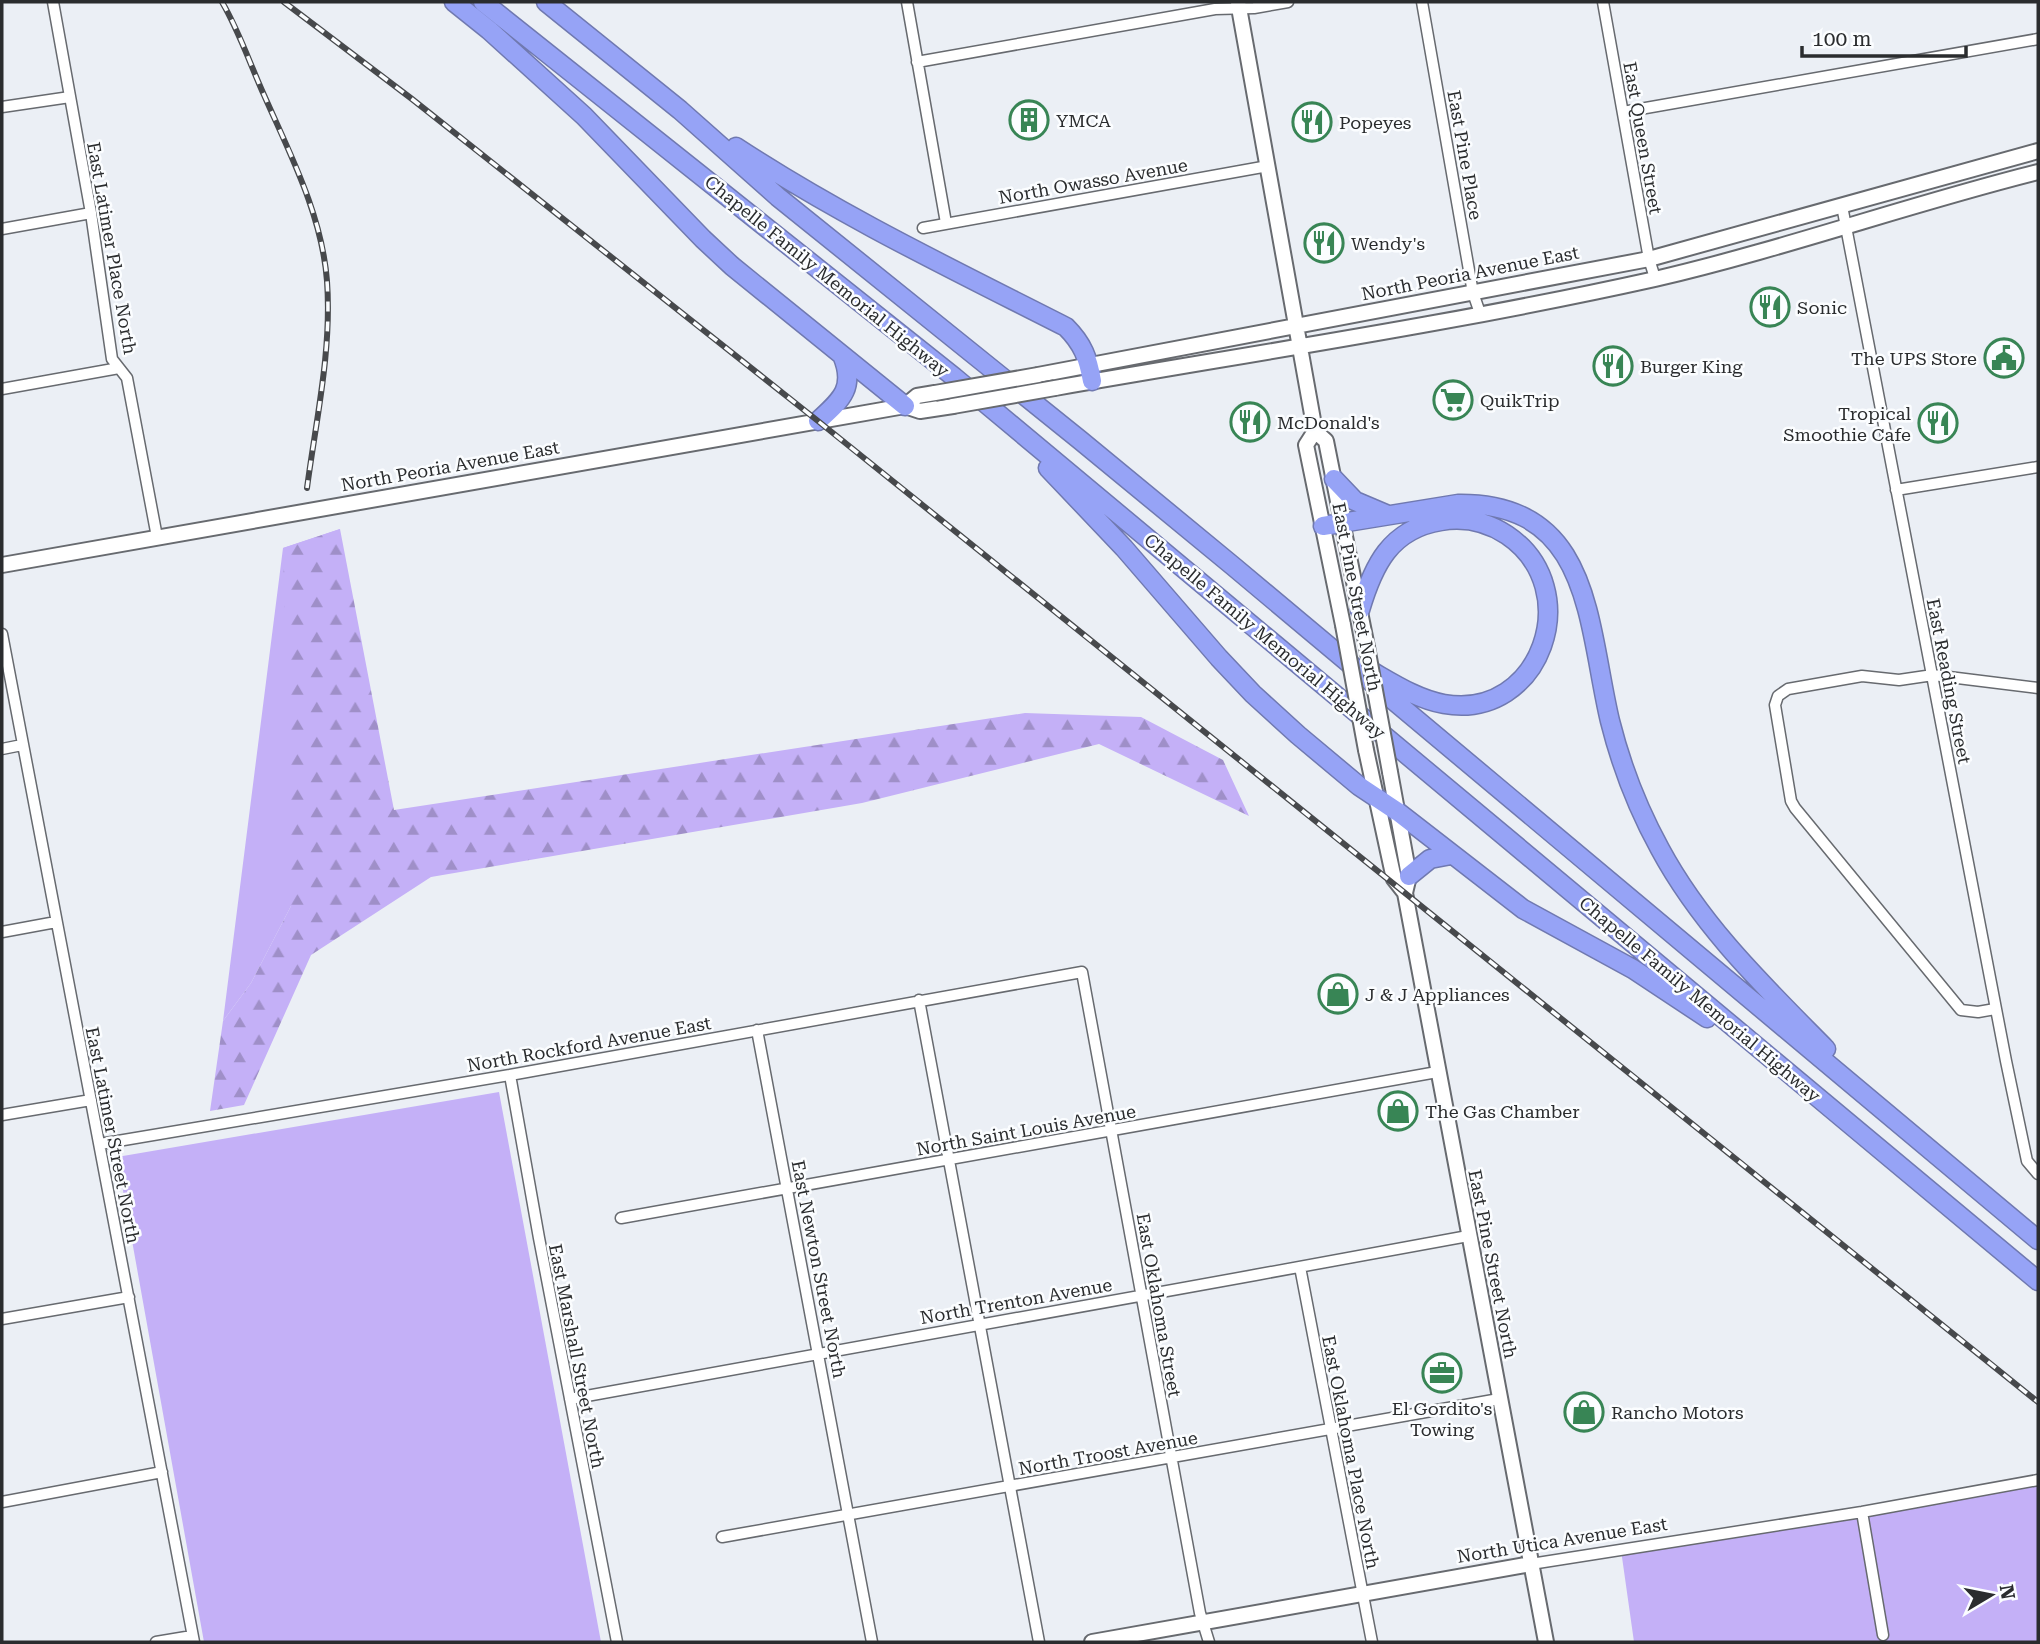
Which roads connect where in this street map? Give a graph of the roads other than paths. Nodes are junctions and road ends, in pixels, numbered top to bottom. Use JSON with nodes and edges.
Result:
{"nodes":[{"id":1,"x":53,"y":2,"type":"edge"},
{"id":2,"x":454,"y":2,"type":"edge"},
{"id":3,"x":482,"y":2,"type":"edge"},
{"id":4,"x":546,"y":2,"type":"edge"},
{"id":5,"x":907,"y":2,"type":"edge"},
{"id":6,"x":1288,"y":2,"type":"edge"},
{"id":7,"x":1422,"y":2,"type":"edge"},
{"id":8,"x":1603,"y":2,"type":"edge"},
{"id":9,"x":1238,"y":5,"type":"edge"},
{"id":10,"x":2038,"y":39,"type":"edge"},
{"id":11,"x":918,"y":62,"type":"junction"},
{"id":12,"x":70,"y":97,"type":"junction"},
{"id":13,"x":2,"y":107,"type":"edge"},
{"id":14,"x":680,"y":110,"type":"junction"},
{"id":15,"x":1623,"y":112,"type":"junction"},
{"id":16,"x":2038,"y":151,"type":"edge"},
{"id":17,"x":1268,"y":166,"type":"junction"},
{"id":18,"x":2038,"y":172,"type":"edge"},
{"id":19,"x":1842,"y":206,"type":"junction"},
{"id":20,"x":91,"y":213,"type":"junction"},
{"id":21,"x":946,"y":223,"type":"junction"},
{"id":22,"x":1846,"y":226,"type":"junction"},
{"id":23,"x":923,"y":228,"type":"dead end"},
{"id":24,"x":2,"y":229,"type":"edge"},
{"id":25,"x":1648,"y":259,"type":"junction"},
{"id":26,"x":1655,"y":278,"type":"junction"},
{"id":27,"x":1473,"y":293,"type":"junction"},
{"id":28,"x":1480,"y":313,"type":"junction"},
{"id":29,"x":1295,"y":325,"type":"junction"},
{"id":30,"x":1299,"y":346,"type":"junction"},
{"id":31,"x":842,"y":355,"type":"junction"},
{"id":32,"x":119,"y":368,"type":"junction"},
{"id":33,"x":1091,"y":373,"type":"junction"},
{"id":34,"x":2,"y":388,"type":"edge"},
{"id":35,"x":905,"y":406,"type":"junction"},
{"id":36,"x":990,"y":408,"type":"junction"},
{"id":37,"x":818,"y":421,"type":"junction"},
{"id":38,"x":1315,"y":431,"type":"junction"},
{"id":39,"x":2038,"y":467,"type":"edge"},
{"id":40,"x":1334,"y":479,"type":"junction"},
{"id":41,"x":1896,"y":490,"type":"junction"},
{"id":42,"x":1388,"y":515,"type":"junction"},
{"id":43,"x":1343,"y":523,"type":"junction"},
{"id":44,"x":1323,"y":527,"type":"junction"},
{"id":45,"x":157,"y":537,"type":"junction"},
{"id":46,"x":2,"y":565,"type":"edge"},
{"id":47,"x":1360,"y":610,"type":"junction"},
{"id":48,"x":2,"y":634,"type":"edge"},
{"id":49,"x":1330,"y":648,"type":"junction"},
{"id":50,"x":1933,"y":674,"type":"junction"},
{"id":51,"x":2038,"y":688,"type":"edge"},
{"id":52,"x":22,"y":745,"type":"junction"},
{"id":53,"x":2,"y":749,"type":"edge"},
{"id":54,"x":1374,"y":797,"type":"junction"},
{"id":55,"x":1398,"y":812,"type":"junction"},
{"id":56,"x":1451,"y":855,"type":"junction"},
{"id":57,"x":1407,"y":885,"type":"junction"},
{"id":58,"x":56,"y":922,"type":"junction"},
{"id":59,"x":2,"y":932,"type":"edge"},
{"id":60,"x":1082,"y":972,"type":"joint"},
{"id":61,"x":919,"y":1000,"type":"junction"},
{"id":62,"x":1996,"y":1009,"type":"junction"},
{"id":63,"x":757,"y":1030,"type":"junction"},
{"id":64,"x":1783,"y":1068,"type":"junction"},
{"id":65,"x":1437,"y":1072,"type":"junction"},
{"id":66,"x":510,"y":1075,"type":"junction"},
{"id":67,"x":91,"y":1100,"type":"junction"},
{"id":68,"x":2,"y":1115,"type":"edge"},
{"id":69,"x":1891,"y":1116,"type":"junction"},
{"id":70,"x":1112,"y":1130,"type":"junction"},
{"id":71,"x":100,"y":1144,"type":"junction"},
{"id":72,"x":949,"y":1160,"type":"junction"},
{"id":73,"x":2038,"y":1174,"type":"edge"},
{"id":74,"x":788,"y":1189,"type":"junction"},
{"id":75,"x":621,"y":1218,"type":"dead end"},
{"id":76,"x":1468,"y":1236,"type":"junction"},
{"id":77,"x":2038,"y":1240,"type":"edge"},
{"id":78,"x":1300,"y":1267,"type":"junction"},
{"id":79,"x":2038,"y":1281,"type":"edge"},
{"id":80,"x":1141,"y":1296,"type":"junction"},
{"id":81,"x":129,"y":1297,"type":"junction"},
{"id":82,"x":2,"y":1319,"type":"edge"},
{"id":83,"x":980,"y":1323,"type":"junction"},
{"id":84,"x":819,"y":1352,"type":"junction"},
{"id":85,"x":570,"y":1399,"type":"junction"},
{"id":86,"x":1499,"y":1399,"type":"junction"},
{"id":87,"x":1329,"y":1428,"type":"junction"},
{"id":88,"x":1171,"y":1458,"type":"junction"},
{"id":89,"x":162,"y":1472,"type":"junction"},
{"id":90,"x":2038,"y":1480,"type":"edge"},
{"id":91,"x":1011,"y":1487,"type":"junction"},
{"id":92,"x":2,"y":1502,"type":"edge"},
{"id":93,"x":1862,"y":1512,"type":"junction"},
{"id":94,"x":849,"y":1513,"type":"junction"},
{"id":95,"x":722,"y":1537,"type":"dead end"},
{"id":96,"x":1531,"y":1564,"type":"junction"},
{"id":97,"x":1363,"y":1593,"type":"junction"},
{"id":98,"x":1203,"y":1622,"type":"junction"},
{"id":99,"x":1883,"y":1635,"type":"dead end"},
{"id":100,"x":193,"y":1639,"type":"edge"},
{"id":101,"x":156,"y":1642,"type":"edge"},
{"id":102,"x":617,"y":1642,"type":"edge"},
{"id":103,"x":872,"y":1642,"type":"edge"},
{"id":104,"x":1039,"y":1642,"type":"edge"},
{"id":105,"x":1092,"y":1642,"type":"edge"},
{"id":106,"x":1209,"y":1642,"type":"edge"},
{"id":107,"x":1372,"y":1642,"type":"edge"},
{"id":108,"x":1546,"y":1642,"type":"edge"}],
"edges":[{"from":1,"to":12,"type":"street","name":"East Latimer Place North"},
{"from":2,"to":31,"type":"highway"},
{"from":3,"to":36,"type":"highway","name":"Chapelle Family Memorial Highway"},
{"from":4,"to":14,"type":"highway","name":"Chapelle Family Memorial Highway"},
{"from":5,"to":11,"type":"street"},
{"from":6,"to":9,"type":"street"},
{"from":7,"to":27,"type":"street","name":"East Pine Place"},
{"from":8,"to":15,"type":"street","name":"East Queen Street"},
{"from":9,"to":11,"type":"street"},
{"from":9,"to":17,"type":"main road","name":"East Pine Street North"},
{"from":10,"to":15,"type":"street"},
{"from":11,"to":21,"type":"street"},
{"from":12,"to":13,"type":"street"},
{"from":12,"to":20,"type":"street","name":"East Latimer Place North"},
{"from":14,"to":33,"type":"highway"},
{"from":14,"to":49,"type":"highway","name":"Chapelle Family Memorial Highway"},
{"from":15,"to":25,"type":"street","name":"East Queen Street"},
{"from":16,"to":19,"type":"main road","name":"North Peoria Avenue East"},
{"from":17,"to":21,"type":"street","name":"North Owasso Avenue"},
{"from":17,"to":29,"type":"main road","name":"East Pine Street North"},
{"from":18,"to":22,"type":"main road","name":"North Peoria Avenue East"},
{"from":19,"to":22,"type":"street","name":"East Reading Street"},
{"from":19,"to":25,"type":"main road","name":"North Peoria Avenue East"},
{"from":20,"to":24,"type":"street"},
{"from":20,"to":32,"type":"street","name":"East Latimer Place North"},
{"from":21,"to":23,"type":"street","name":"North Owasso Avenue"},
{"from":22,"to":26,"type":"main road","name":"North Peoria Avenue East"},
{"from":22,"to":41,"type":"street","name":"East Reading Street"},
{"from":25,"to":26,"type":"street","name":"East Queen Street"},
{"from":25,"to":27,"type":"main road","name":"North Peoria Avenue East"},
{"from":26,"to":28,"type":"main road","name":"North Peoria Avenue East"},
{"from":27,"to":28,"type":"street","name":"East Pine Place"},
{"from":27,"to":29,"type":"main road","name":"North Peoria Avenue East"},
{"from":28,"to":30,"type":"main road","name":"North Peoria Avenue East"},
{"from":29,"to":30,"type":"main road","name":"East Pine Street North"},
{"from":29,"to":33,"type":"main road","name":"North Peoria Avenue East"},
{"from":30,"to":33,"type":"main road","name":"North Peoria Avenue East"},
{"from":30,"to":38,"type":"main road","name":"East Pine Street North"},
{"from":31,"to":35,"type":"highway"},
{"from":31,"to":37,"type":"highway"},
{"from":32,"to":34,"type":"street"},
{"from":32,"to":45,"type":"street","name":"East Latimer Place North"},
{"from":33,"to":35,"type":"main road","name":"North Peoria Avenue East","bridge":true},
{"from":33,"to":35,"type":"main road","name":"North Peoria Avenue East","bridge":true},
{"from":35,"to":37,"type":"main road","name":"North Peoria Avenue East"},
{"from":36,"to":54,"type":"highway"},
{"from":36,"to":64,"type":"highway","name":"Chapelle Family Memorial Highway"},
{"from":37,"to":45,"type":"main road","name":"North Peoria Avenue East"},
{"from":38,"to":40,"type":"main road","name":"East Pine Street North"},
{"from":38,"to":44,"type":"main road","name":"East Pine Street North"},
{"from":39,"to":41,"type":"street"},
{"from":40,"to":42,"type":"highway"},
{"from":40,"to":43,"type":"main road","name":"East Pine Street North"},
{"from":41,"to":50,"type":"street","name":"East Reading Street"},
{"from":42,"to":43,"type":"highway"},
{"from":42,"to":69,"type":"highway"},
{"from":43,"to":44,"type":"highway"},
{"from":43,"to":47,"type":"main road","name":"East Pine Street North"},
{"from":44,"to":54,"type":"main road","name":"East Pine Street North","bridge":true},
{"from":45,"to":46,"type":"main road","name":"North Peoria Avenue East"},
{"from":47,"to":49,"type":"highway"},
{"from":47,"to":55,"type":"main road","name":"East Pine Street North","bridge":true},
{"from":48,"to":52,"type":"street","name":"East Latimer Street North"},
{"from":49,"to":69,"type":"highway","name":"Chapelle Family Memorial Highway"},
{"from":50,"to":51,"type":"street"},
{"from":50,"to":62,"type":"street","name":"East Reading Street"},
{"from":50,"to":62,"type":"street"},
{"from":52,"to":53,"type":"street"},
{"from":52,"to":58,"type":"street","name":"East Latimer Street North"},
{"from":54,"to":55,"type":"highway"},
{"from":54,"to":57,"type":"main road","name":"East Pine Street North"},
{"from":55,"to":56,"type":"highway"},
{"from":55,"to":57,"type":"main road","name":"East Pine Street North"},
{"from":56,"to":57,"type":"highway"},
{"from":56,"to":64,"type":"highway"},
{"from":57,"to":65,"type":"main road","name":"East Pine Street North"},
{"from":58,"to":59,"type":"street"},
{"from":58,"to":67,"type":"street","name":"East Latimer Street North"},
{"from":60,"to":61,"type":"street","name":"North Rockford Avenue East"},
{"from":60,"to":70,"type":"street","name":"East Oklahoma Street"},
{"from":61,"to":63,"type":"street","name":"North Rockford Avenue East"},
{"from":61,"to":72,"type":"street"},
{"from":62,"to":73,"type":"street","name":"East Reading Street"},
{"from":63,"to":66,"type":"street","name":"North Rockford Avenue East"},
{"from":63,"to":74,"type":"street","name":"East Newton Street North"},
{"from":64,"to":79,"type":"highway","name":"Chapelle Family Memorial Highway"},
{"from":65,"to":70,"type":"street","name":"North Saint Louis Avenue"},
{"from":65,"to":76,"type":"main road","name":"East Pine Street North"},
{"from":66,"to":71,"type":"street","name":"North Rockford Avenue East"},
{"from":66,"to":85,"type":"street","name":"East Marshall Street North"},
{"from":67,"to":68,"type":"street"},
{"from":67,"to":71,"type":"street","name":"East Latimer Street North"},
{"from":69,"to":77,"type":"highway","name":"Chapelle Family Memorial Highway"},
{"from":70,"to":72,"type":"street","name":"North Saint Louis Avenue"},
{"from":70,"to":80,"type":"street","name":"East Oklahoma Street"},
{"from":71,"to":81,"type":"street","name":"East Latimer Street North"},
{"from":72,"to":74,"type":"street","name":"North Saint Louis Avenue"},
{"from":72,"to":83,"type":"street"},
{"from":74,"to":75,"type":"street","name":"North Saint Louis Avenue"},
{"from":74,"to":84,"type":"street","name":"East Newton Street North"},
{"from":76,"to":78,"type":"street","name":"North Trenton Avenue"},
{"from":76,"to":86,"type":"main road","name":"East Pine Street North"},
{"from":78,"to":80,"type":"street","name":"North Trenton Avenue"},
{"from":78,"to":87,"type":"street","name":"East Oklahoma Place North"},
{"from":80,"to":83,"type":"street","name":"North Trenton Avenue"},
{"from":80,"to":88,"type":"street","name":"East Oklahoma Street"},
{"from":81,"to":82,"type":"street"},
{"from":81,"to":89,"type":"street","name":"East Latimer Street North"},
{"from":83,"to":84,"type":"street","name":"North Trenton Avenue"},
{"from":83,"to":91,"type":"street"},
{"from":84,"to":85,"type":"street","name":"North Trenton Avenue"},
{"from":84,"to":94,"type":"street","name":"East Newton Street North"},
{"from":85,"to":102,"type":"street","name":"East Marshall Street North"},
{"from":86,"to":87,"type":"street","name":"North Troost Avenue"},
{"from":86,"to":96,"type":"main road","name":"East Pine Street North"},
{"from":87,"to":88,"type":"street","name":"North Troost Avenue"},
{"from":87,"to":97,"type":"street","name":"East Oklahoma Place North"},
{"from":88,"to":91,"type":"street","name":"North Troost Avenue"},
{"from":88,"to":98,"type":"street","name":"East Oklahoma Street"},
{"from":89,"to":92,"type":"street"},
{"from":89,"to":100,"type":"street","name":"East Latimer Street North"},
{"from":90,"to":93,"type":"street","name":"North Utica Avenue East"},
{"from":91,"to":94,"type":"street","name":"North Troost Avenue"},
{"from":91,"to":104,"type":"street"},
{"from":93,"to":96,"type":"street","name":"North Utica Avenue East"},
{"from":93,"to":99,"type":"street"},
{"from":94,"to":95,"type":"street","name":"North Troost Avenue"},
{"from":94,"to":103,"type":"street","name":"East Newton Street North"},
{"from":96,"to":97,"type":"main road","name":"North Utica Avenue East"},
{"from":96,"to":108,"type":"main road","name":"East Pine Street North"},
{"from":97,"to":98,"type":"main road","name":"North Utica Avenue East"},
{"from":97,"to":107,"type":"street","name":"East Oklahoma Place North"},
{"from":98,"to":105,"type":"main road","name":"North Utica Avenue East"},
{"from":98,"to":106,"type":"street","name":"East Oklahoma Street"},
{"from":100,"to":101,"type":"street"}]}
